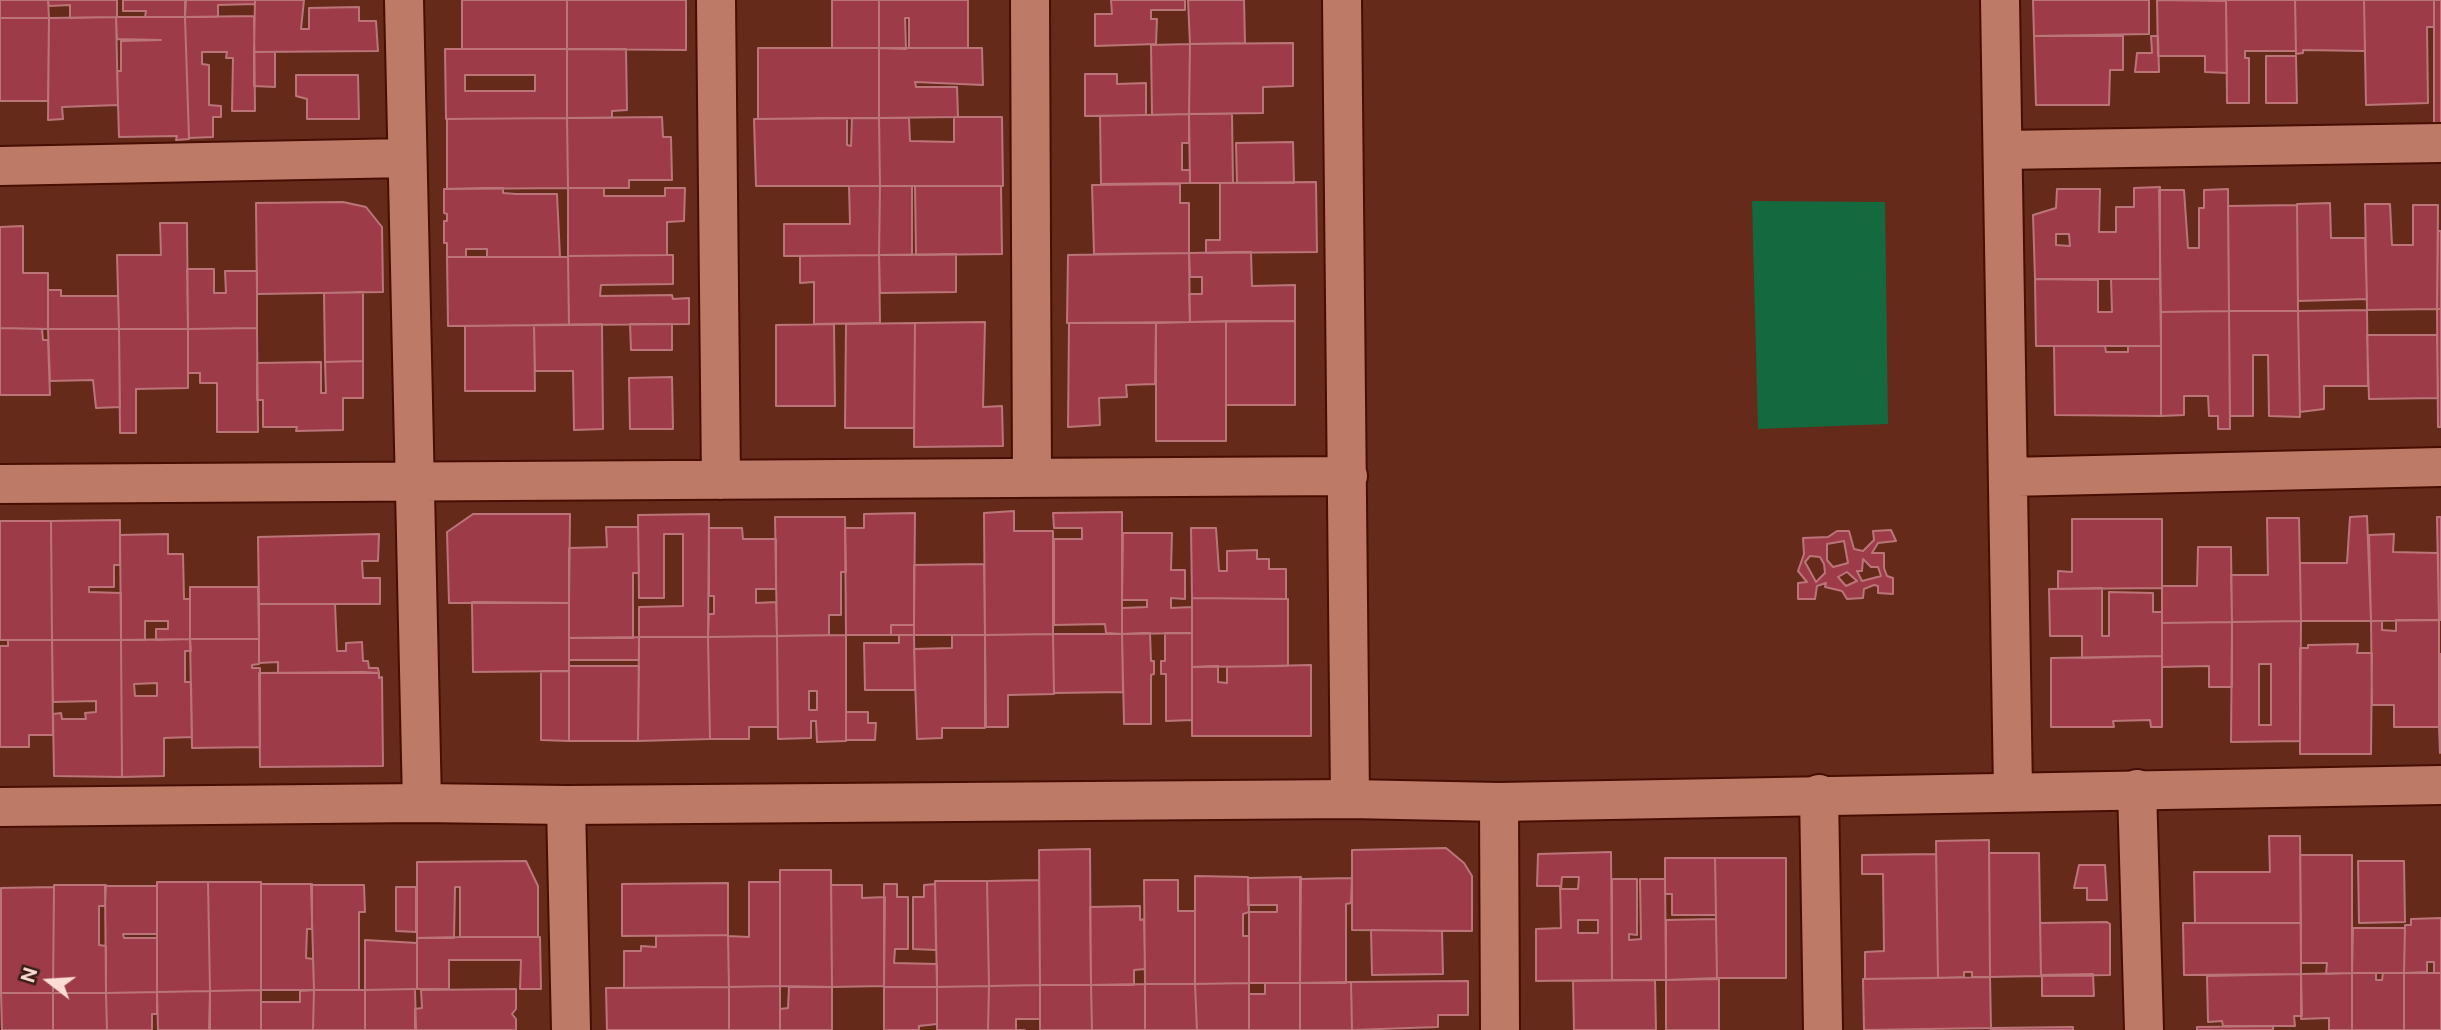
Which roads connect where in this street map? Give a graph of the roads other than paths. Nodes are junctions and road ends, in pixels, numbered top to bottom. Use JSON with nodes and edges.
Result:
{"nodes":[{"id":1,"x":404,"y":0,"type":"edge"},
{"id":2,"x":716,"y":0,"type":"edge"},
{"id":3,"x":1030,"y":0,"type":"edge"},
{"id":4,"x":1342,"y":0,"type":"edge"},
{"id":5,"x":2000,"y":0,"type":"edge"},
{"id":6,"x":2441,"y":143,"type":"edge"},
{"id":7,"x":2003,"y":150,"type":"junction"},
{"id":8,"x":407,"y":158,"type":"junction"},
{"id":9,"x":0,"y":166,"type":"edge"},
{"id":10,"x":2441,"y":467,"type":"edge"},
{"id":11,"x":1348,"y":476,"type":"junction"},
{"id":12,"x":2008,"y":477,"type":"junction"},
{"id":13,"x":1032,"y":478,"type":"junction"},
{"id":14,"x":415,"y":479,"type":"junction"},
{"id":15,"x":721,"y":480,"type":"junction"},
{"id":16,"x":0,"y":484,"type":"edge"},
{"id":17,"x":2441,"y":785,"type":"edge"},
{"id":18,"x":2137,"y":789,"type":"junction"},
{"id":19,"x":2013,"y":791,"type":"junction"},
{"id":20,"x":1819,"y":794,"type":"junction"},
{"id":21,"x":1350,"y":799,"type":"junction"},
{"id":22,"x":1499,"y":802,"type":"junction"},
{"id":23,"x":422,"y":803,"type":"junction"},
{"id":24,"x":566,"y":806,"type":"junction"},
{"id":25,"x":0,"y":807,"type":"edge"},
{"id":26,"x":571,"y":1030,"type":"edge"},
{"id":27,"x":1500,"y":1030,"type":"edge"},
{"id":28,"x":1822,"y":1030,"type":"edge"},
{"id":29,"x":2144,"y":1030,"type":"edge"}],
"edges":[{"from":1,"to":8,"type":"street"},
{"from":2,"to":15,"type":"street"},
{"from":3,"to":13,"type":"street"},
{"from":4,"to":11,"type":"street"},
{"from":5,"to":7,"type":"street"},
{"from":6,"to":7,"type":"street"},
{"from":7,"to":12,"type":"street"},
{"from":8,"to":9,"type":"street"},
{"from":8,"to":14,"type":"street"},
{"from":10,"to":12,"type":"street"},
{"from":11,"to":13,"type":"street"},
{"from":11,"to":21,"type":"street"},
{"from":12,"to":19,"type":"street"},
{"from":13,"to":15,"type":"street"},
{"from":14,"to":15,"type":"street"},
{"from":14,"to":16,"type":"street"},
{"from":14,"to":23,"type":"street"},
{"from":17,"to":18,"type":"street"},
{"from":18,"to":19,"type":"street"},
{"from":18,"to":29,"type":"street"},
{"from":19,"to":20,"type":"street"},
{"from":20,"to":22,"type":"street"},
{"from":20,"to":28,"type":"street"},
{"from":21,"to":22,"type":"street"},
{"from":21,"to":24,"type":"street"},
{"from":22,"to":27,"type":"street"},
{"from":23,"to":24,"type":"street"},
{"from":23,"to":25,"type":"street"},
{"from":24,"to":26,"type":"street"}]}
